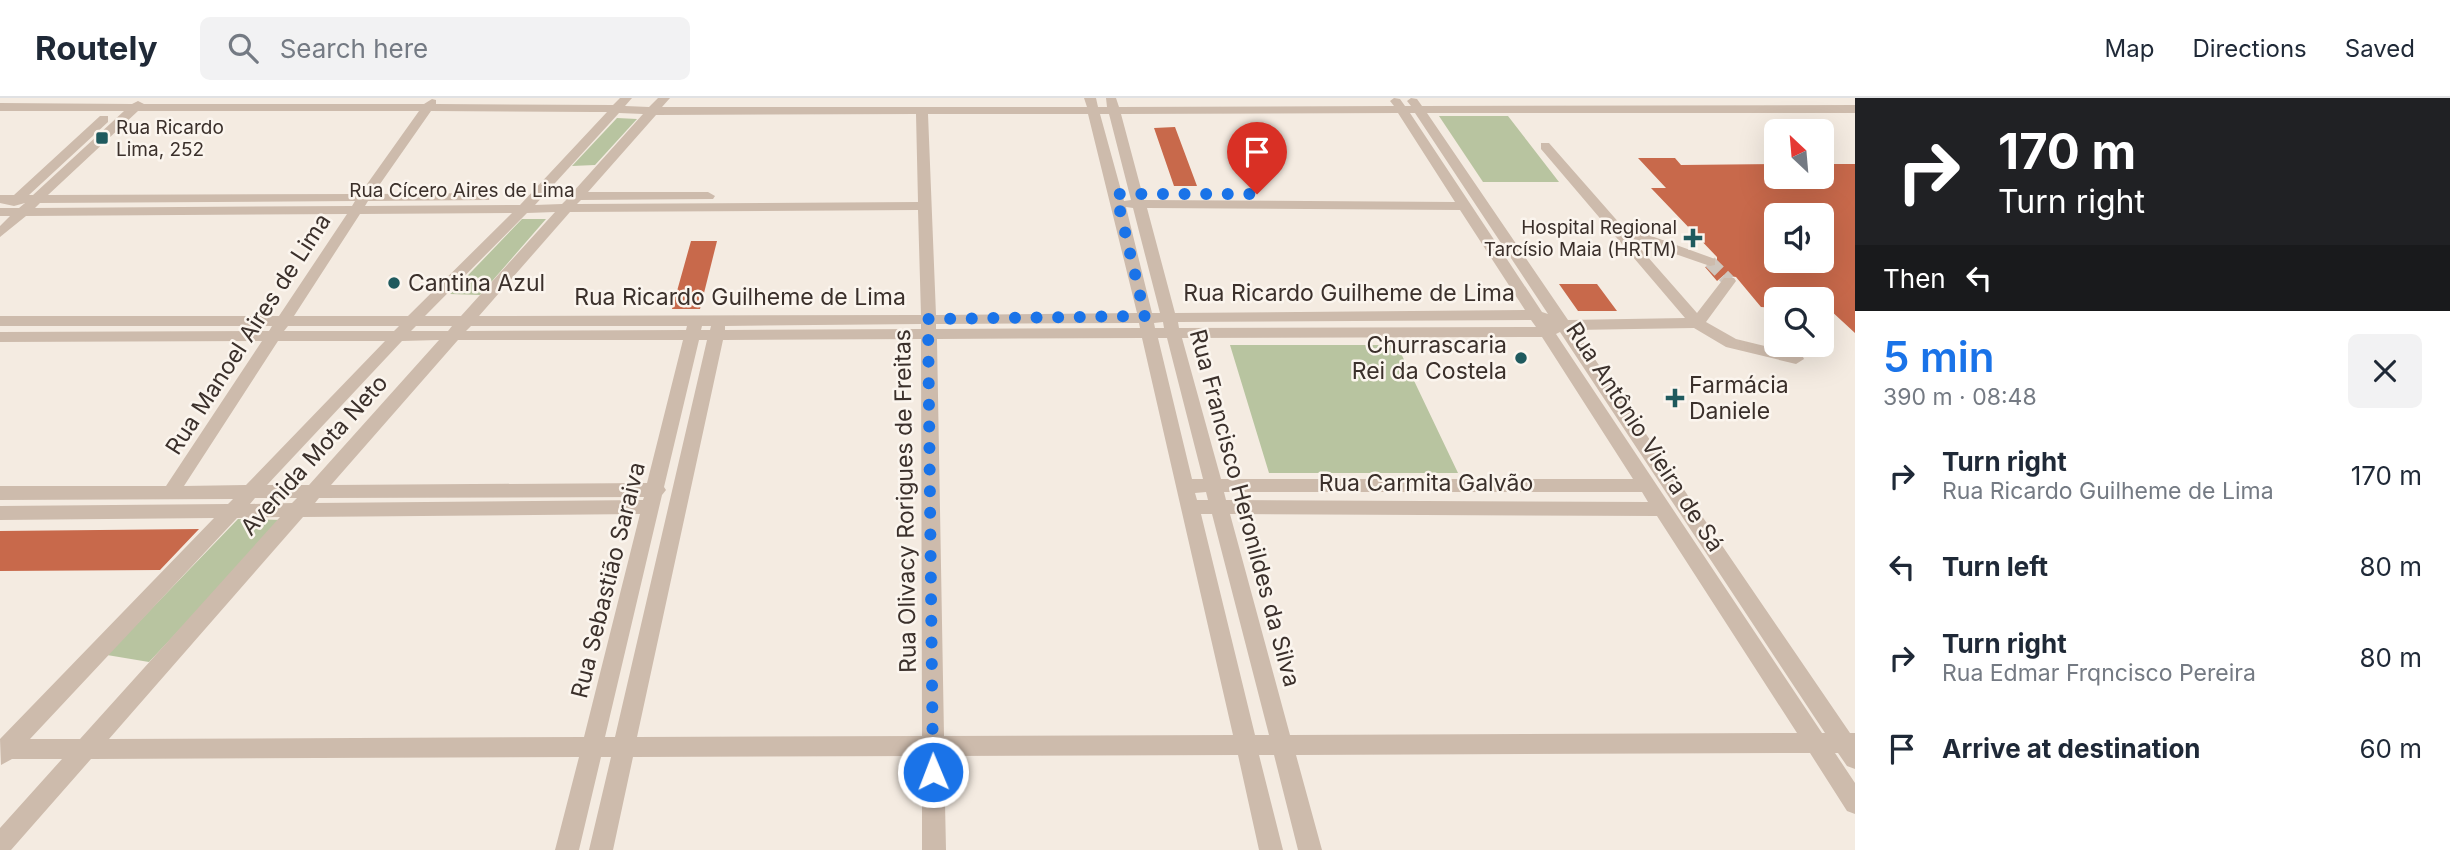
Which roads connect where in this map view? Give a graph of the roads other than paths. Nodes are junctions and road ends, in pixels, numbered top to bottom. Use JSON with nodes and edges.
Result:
{"nodes":[{"id":1,"x":1855,"y":100,"type":"edge"},
{"id":2,"x":923,"y":101,"type":"edge"},
{"id":3,"x":1091,"y":102,"type":"edge"},
{"id":4,"x":1112,"y":102,"type":"edge"},
{"id":5,"x":1405,"y":102,"type":"edge"},
{"id":6,"x":1574,"y":102,"type":"edge"},
{"id":7,"x":131,"y":103,"type":"edge"},
{"id":8,"x":431,"y":103,"type":"edge"},
{"id":9,"x":620,"y":104,"type":"edge"},
{"id":10,"x":659,"y":104,"type":"edge"},
{"id":11,"x":1740,"y":104,"type":"junction"},
{"id":12,"x":0,"y":107,"type":"edge"},
{"id":13,"x":1855,"y":109,"type":"edge"},
{"id":14,"x":1545,"y":146,"type":"dead end"},
{"id":15,"x":37,"y":198,"type":"junction"},
{"id":16,"x":1117,"y":199,"type":"junction"},
{"id":17,"x":1137,"y":199,"type":"junction"},
{"id":18,"x":1461,"y":200,"type":"junction"},
{"id":19,"x":925,"y":201,"type":"junction"},
{"id":20,"x":530,"y":202,"type":"junction"},
{"id":21,"x":571,"y":202,"type":"junction"},
{"id":22,"x":360,"y":204,"type":"junction"},
{"id":23,"x":20,"y":205,"type":"junction"},
{"id":24,"x":1,"y":210,"type":"edge"},
{"id":25,"x":1615,"y":228,"type":"junction"},
{"id":26,"x":0,"y":233,"type":"edge"},
{"id":27,"x":1710,"y":262,"type":"tunnel mouth"},
{"id":28,"x":1729,"y":281,"type":"dead end"},
{"id":29,"x":1536,"y":315,"type":"junction"},
{"id":30,"x":284,"y":320,"type":"junction"},
{"id":31,"x":413,"y":320,"type":"junction"},
{"id":32,"x":467,"y":320,"type":"junction"},
{"id":33,"x":0,"y":321,"type":"edge"},
{"id":34,"x":1696,"y":323,"type":"junction"},
{"id":35,"x":1147,"y":325,"type":"junction"},
{"id":36,"x":1171,"y":325,"type":"junction"},
{"id":37,"x":928,"y":327,"type":"junction"},
{"id":38,"x":694,"y":328,"type":"junction"},
{"id":39,"x":718,"y":328,"type":"junction"},
{"id":40,"x":1555,"y":329,"type":"junction"},
{"id":41,"x":453,"y":335,"type":"junction"},
{"id":42,"x":274,"y":336,"type":"junction"},
{"id":43,"x":398,"y":336,"type":"junction"},
{"id":44,"x":0,"y":337,"type":"edge"},
{"id":45,"x":1796,"y":359,"type":"dead end"},
{"id":46,"x":1647,"y":485,"type":"junction"},
{"id":47,"x":1185,"y":486,"type":"junction"},
{"id":48,"x":1213,"y":486,"type":"junction"},
{"id":49,"x":314,"y":491,"type":"junction"},
{"id":50,"x":171,"y":492,"type":"junction"},
{"id":51,"x":250,"y":492,"type":"junction"},
{"id":52,"x":0,"y":493,"type":"edge"},
{"id":53,"x":654,"y":499,"type":"junction"},
{"id":54,"x":1219,"y":506,"type":"junction"},
{"id":55,"x":1190,"y":507,"type":"junction"},
{"id":56,"x":1662,"y":509,"type":"junction"},
{"id":57,"x":298,"y":510,"type":"junction"},
{"id":58,"x":232,"y":511,"type":"junction"},
{"id":59,"x":0,"y":513,"type":"edge"},
{"id":60,"x":1221,"y":636,"type":"junction"},
{"id":61,"x":1254,"y":637,"type":"junction"},
{"id":62,"x":1815,"y":743,"type":"junction"},
{"id":63,"x":1246,"y":745,"type":"junction"},
{"id":64,"x":1282,"y":745,"type":"junction"},
{"id":65,"x":932,"y":746,"type":"junction"},
{"id":66,"x":592,"y":748,"type":"junction"},
{"id":67,"x":624,"y":748,"type":"junction"},
{"id":68,"x":1851,"y":748,"type":"edge"},
{"id":69,"x":85,"y":749,"type":"junction"},
{"id":70,"x":2,"y":751,"type":"edge"},
{"id":71,"x":1855,"y":803,"type":"edge"},
{"id":72,"x":0,"y":845,"type":"edge"},
{"id":73,"x":567,"y":850,"type":"edge"},
{"id":74,"x":601,"y":850,"type":"edge"},
{"id":75,"x":934,"y":850,"type":"edge"},
{"id":76,"x":1271,"y":850,"type":"edge"},
{"id":77,"x":1310,"y":850,"type":"edge"}],
"edges":[{"from":1,"to":11,"type":"street"},
{"from":2,"to":3,"type":"street"},
{"from":2,"to":10,"type":"street"},
{"from":2,"to":19,"type":"street","name":"Rua Olivacy Rorigues de Freitas"},
{"from":3,"to":4,"type":"street"},
{"from":3,"to":16,"type":"street"},
{"from":4,"to":5,"type":"street"},
{"from":4,"to":17,"type":"street","name":"Rua Francisco Heronildes da Silva"},
{"from":5,"to":6,"type":"street"},
{"from":5,"to":18,"type":"street","name":"Rua Antônio Vieira de Sá"},
{"from":5,"to":40,"type":"street","name":"Rua Antônio Vieira de Sá"},
{"from":6,"to":11,"type":"street"},
{"from":7,"to":8,"type":"street"},
{"from":7,"to":12,"type":"street"},
{"from":7,"to":15,"type":"street"},
{"from":7,"to":23,"type":"street"},
{"from":8,"to":9,"type":"street"},
{"from":8,"to":22,"type":"street","name":"Rua Manoel Aires de Lima"},
{"from":9,"to":10,"type":"street"},
{"from":9,"to":20,"type":"street","name":"Avenida Mota Neto"},
{"from":10,"to":21,"type":"street","name":"Avenida Mota Neto"},
{"from":11,"to":13,"type":"street"},
{"from":14,"to":25,"type":"street"},
{"from":15,"to":22,"type":"street","name":"Rua Cícero Aires de Lima"},
{"from":15,"to":23,"type":"street","name":"Rua Cícero Aires de Lima"},
{"from":16,"to":17,"type":"street"},
{"from":16,"to":35,"type":"street"},
{"from":17,"to":18,"type":"street"},
{"from":17,"to":36,"type":"street","name":"Rua Francisco Heronildes da Silva"},
{"from":18,"to":29,"type":"street","name":"Rua Antônio Vieira de Sá"},
{"from":19,"to":21,"type":"street","name":"Rua Cícero Aires de Lima"},
{"from":19,"to":37,"type":"street","name":"Rua Olivacy Rorigues de Freitas"},
{"from":20,"to":21,"type":"street","name":"Rua Cícero Aires de Lima"},
{"from":20,"to":22,"type":"street","name":"Rua Cícero Aires de Lima"},
{"from":20,"to":31,"type":"street","name":"Avenida Mota Neto"},
{"from":21,"to":32,"type":"street","name":"Avenida Mota Neto"},
{"from":22,"to":23,"type":"street","name":"Rua Cícero Aires de Lima"},
{"from":22,"to":30,"type":"street","name":"Rua Manoel Aires de Lima"},
{"from":23,"to":24,"type":"street","name":"Rua Cícero Aires de Lima"},
{"from":23,"to":26,"type":"street"},
{"from":25,"to":27,"type":"street"},
{"from":25,"to":34,"type":"street"},
{"from":28,"to":34,"type":"street"},
{"from":29,"to":36,"type":"street","name":"Rua Ricardo Guilheme de Lima"},
{"from":29,"to":40,"type":"street","name":"Rua Antônio Vieira de Sá"},
{"from":30,"to":31,"type":"street","name":"Rua Ricardo Guilheme de Lima"},
{"from":30,"to":33,"type":"street","name":"Rua Ricardo Guilheme de Lima"},
{"from":30,"to":42,"type":"street","name":"Rua Manoel Aires de Lima"},
{"from":31,"to":32,"type":"street","name":"Rua Ricardo Guilheme de Lima"},
{"from":31,"to":43,"type":"street","name":"Avenida Mota Neto"},
{"from":32,"to":38,"type":"street","name":"Rua Ricardo Guilheme de Lima"},
{"from":32,"to":41,"type":"street","name":"Avenida Mota Neto"},
{"from":34,"to":40,"type":"street","name":"Rua Ricardo Guilheme de Lima"},
{"from":34,"to":45,"type":"street"},
{"from":35,"to":36,"type":"street","name":"Rua Ricardo Guilheme de Lima"},
{"from":35,"to":37,"type":"street","name":"Rua Ricardo Guilheme de Lima"},
{"from":35,"to":47,"type":"street"},
{"from":36,"to":40,"type":"street","name":"Rua Ricardo Guilheme de Lima"},
{"from":36,"to":48,"type":"street","name":"Rua Francisco Heronildes da Silva"},
{"from":37,"to":39,"type":"street","name":"Rua Ricardo Guilheme de Lima"},
{"from":37,"to":65,"type":"street","name":"Rua Olivacy Rorigues de Freitas"},
{"from":38,"to":39,"type":"street","name":"Rua Ricardo Guilheme de Lima"},
{"from":38,"to":41,"type":"street","name":"Rua Ricardo Guilheme de Lima"},
{"from":38,"to":53,"type":"street","name":"Rua Sebastião Saraiva"},
{"from":39,"to":67,"type":"street"},
{"from":40,"to":46,"type":"street","name":"Rua Antônio Vieira de Sá"},
{"from":40,"to":68,"type":"street","name":"Rua Antônio Vieira de Sá"},
{"from":41,"to":43,"type":"street","name":"Rua Ricardo Guilheme de Lima"},
{"from":41,"to":49,"type":"street","name":"Avenida Mota Neto"},
{"from":42,"to":43,"type":"street","name":"Rua Ricardo Guilheme de Lima"},
{"from":42,"to":44,"type":"street","name":"Rua Ricardo Guilheme de Lima"},
{"from":42,"to":50,"type":"street","name":"Rua Manoel Aires de Lima"},
{"from":43,"to":51,"type":"street","name":"Avenida Mota Neto"},
{"from":46,"to":48,"type":"street","name":"Rua Carmita Galvão"},
{"from":46,"to":56,"type":"street","name":"Rua Antônio Vieira de Sá"},
{"from":47,"to":48,"type":"street","name":"Rua Carmita Galvão"},
{"from":47,"to":55,"type":"street"},
{"from":48,"to":54,"type":"street","name":"Rua Francisco Heronildes da Silva"},
{"from":49,"to":51,"type":"street"},
{"from":49,"to":53,"type":"street"},
{"from":49,"to":57,"type":"street","name":"Avenida Mota Neto"},
{"from":50,"to":51,"type":"street"},
{"from":50,"to":52,"type":"street"},
{"from":51,"to":58,"type":"street","name":"Avenida Mota Neto"},
{"from":53,"to":57,"type":"street"},
{"from":53,"to":66,"type":"street","name":"Rua Sebastião Saraiva"},
{"from":54,"to":55,"type":"street","name":"Rua Carmita Galvão"},
{"from":54,"to":56,"type":"street","name":"Rua Carmita Galvão"},
{"from":54,"to":61,"type":"street","name":"Rua Francisco Heronildes da Silva"},
{"from":55,"to":60,"type":"street"},
{"from":56,"to":62,"type":"street","name":"Rua Antônio Vieira de Sá"},
{"from":57,"to":58,"type":"street"},
{"from":57,"to":69,"type":"street","name":"Avenida Mota Neto"},
{"from":58,"to":59,"type":"street"},
{"from":58,"to":70,"type":"street","name":"Avenida Mota Neto"},
{"from":60,"to":61,"type":"street"},
{"from":60,"to":63,"type":"street"},
{"from":61,"to":64,"type":"street","name":"Rua Francisco Heronildes da Silva"},
{"from":62,"to":64,"type":"street"},
{"from":62,"to":68,"type":"street"},
{"from":62,"to":71,"type":"street","name":"Rua Antônio Vieira de Sá"},
{"from":63,"to":64,"type":"street"},
{"from":63,"to":65,"type":"street"},
{"from":63,"to":76,"type":"street"},
{"from":64,"to":77,"type":"street","name":"Rua Francisco Heronildes da Silva"},
{"from":65,"to":67,"type":"street"},
{"from":65,"to":75,"type":"street","name":"Rua Olivacy Rorigues de Freitas"},
{"from":66,"to":67,"type":"street"},
{"from":66,"to":69,"type":"street"},
{"from":66,"to":73,"type":"street","name":"Rua Sebastião Saraiva"},
{"from":67,"to":74,"type":"street"},
{"from":69,"to":70,"type":"street"},
{"from":69,"to":72,"type":"street","name":"Avenida Mota Neto"}]}
